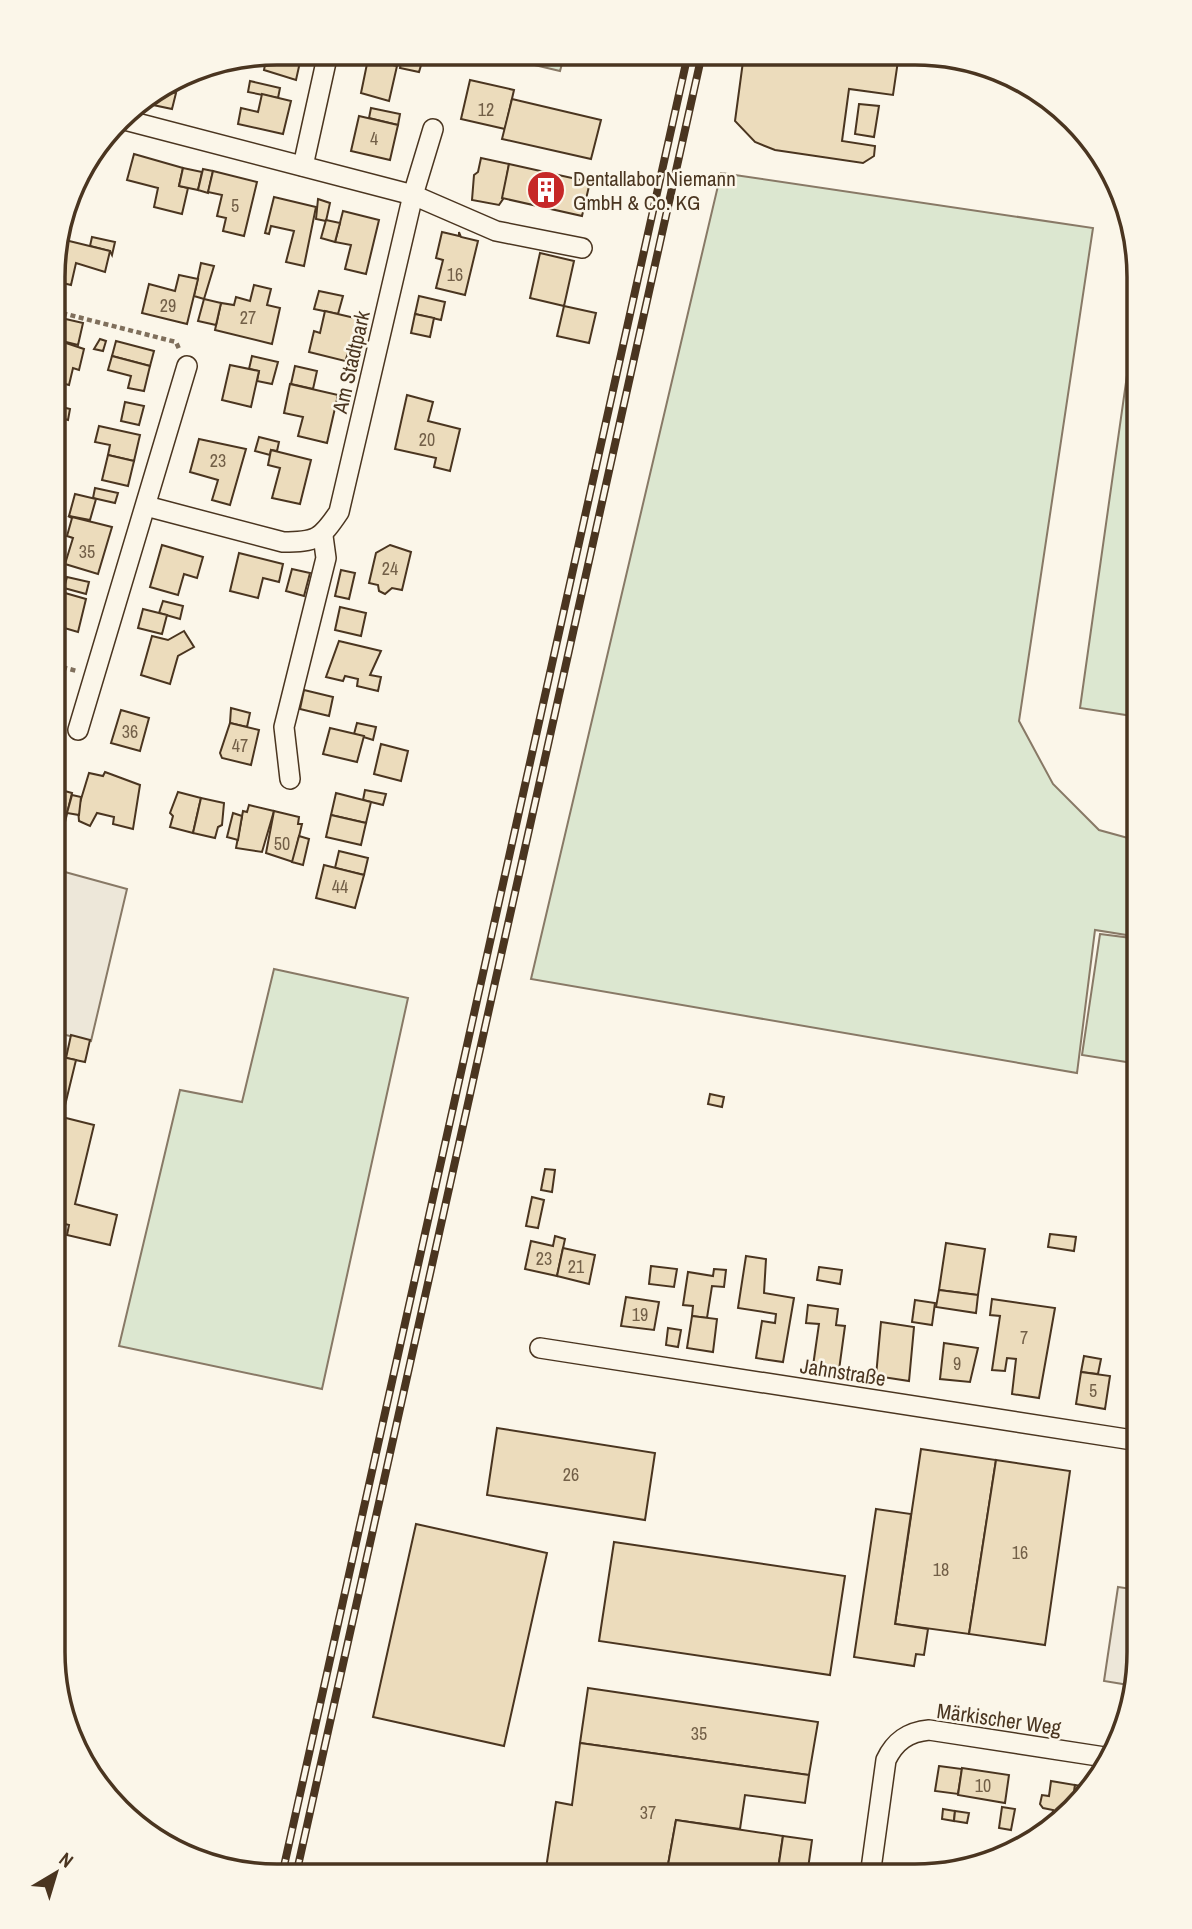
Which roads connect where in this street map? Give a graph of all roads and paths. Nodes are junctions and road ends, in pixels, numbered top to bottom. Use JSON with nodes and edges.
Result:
{"nodes":[{"id":1,"x":325,"y":65,"type":"edge"},
{"id":2,"x":132,"y":122,"type":"edge"},
{"id":3,"x":433,"y":129,"type":"dead end"},
{"id":4,"x":303,"y":166,"type":"junction"},
{"id":5,"x":413,"y":195,"type":"junction"},
{"id":6,"x":582,"y":248,"type":"dead end"},
{"id":7,"x":65,"y":314,"type":"edge"},
{"id":8,"x":187,"y":366,"type":"joint"},
{"id":9,"x":146,"y":506,"type":"junction"},
{"id":10,"x":324,"y":536,"type":"junction"},
{"id":11,"x":78,"y":730,"type":"dead end"},
{"id":12,"x":290,"y":779,"type":"dead end"},
{"id":13,"x":540,"y":1348,"type":"dead end"},
{"id":14,"x":1127,"y":1439,"type":"edge"},
{"id":15,"x":1100,"y":1756,"type":"edge"},
{"id":16,"x":872,"y":1864,"type":"edge"}],
"edges":[{"from":1,"to":4,"type":"street"},
{"from":2,"to":4,"type":"street"},
{"from":3,"to":5,"type":"street","name":"Am Stadtpark"},
{"from":4,"to":5,"type":"street"},
{"from":5,"to":6,"type":"street"},
{"from":5,"to":10,"type":"street","name":"Am Stadtpark"},
{"from":7,"to":8,"type":"path"},
{"from":8,"to":9,"type":"street"},
{"from":9,"to":10,"type":"street"},
{"from":9,"to":11,"type":"street"},
{"from":10,"to":12,"type":"street","name":"Am Stadtpark"},
{"from":13,"to":14,"type":"street","name":"Jahnstraße"},
{"from":15,"to":16,"type":"street","name":"Märkischer Weg"}]}
